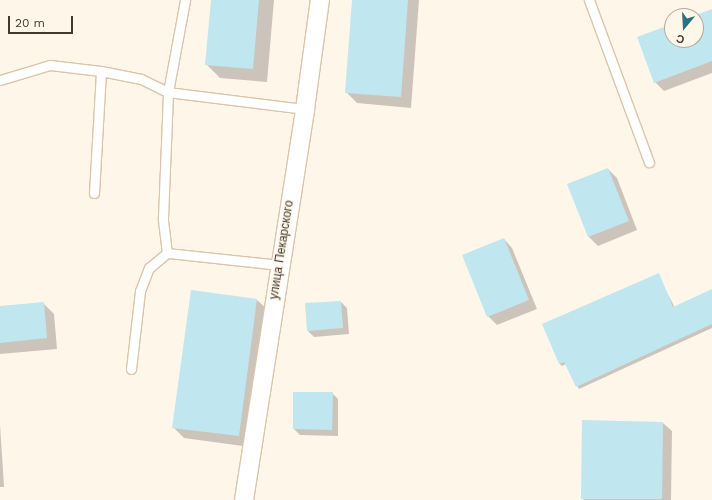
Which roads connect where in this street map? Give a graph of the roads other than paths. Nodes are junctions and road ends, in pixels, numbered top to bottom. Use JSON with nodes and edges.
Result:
{"nodes":[{"id":1,"x":185,"y":0,"type":"edge"},
{"id":2,"x":320,"y":0,"type":"edge"},
{"id":3,"x":588,"y":0,"type":"edge"},
{"id":4,"x":101,"y":71,"type":"junction"},
{"id":5,"x":0,"y":80,"type":"edge"},
{"id":6,"x":168,"y":92,"type":"junction"},
{"id":7,"x":305,"y":109,"type":"junction"},
{"id":8,"x":649,"y":162,"type":"dead end"},
{"id":9,"x":94,"y":193,"type":"dead end"},
{"id":10,"x":167,"y":253,"type":"junction"},
{"id":11,"x":280,"y":265,"type":"junction"},
{"id":12,"x":131,"y":369,"type":"dead end"},
{"id":13,"x":244,"y":500,"type":"edge"}],
"edges":[{"from":1,"to":6,"type":"lane"},
{"from":2,"to":7,"type":"street","name":"улица Пекарского"},
{"from":3,"to":8,"type":"lane"},
{"from":4,"to":5,"type":"lane"},
{"from":4,"to":6,"type":"lane"},
{"from":4,"to":9,"type":"lane"},
{"from":6,"to":7,"type":"lane"},
{"from":6,"to":10,"type":"lane"},
{"from":7,"to":11,"type":"street","name":"улица Пекарского"},
{"from":10,"to":11,"type":"lane"},
{"from":10,"to":12,"type":"lane"},
{"from":11,"to":13,"type":"street","name":"улица Пекарского"}]}
